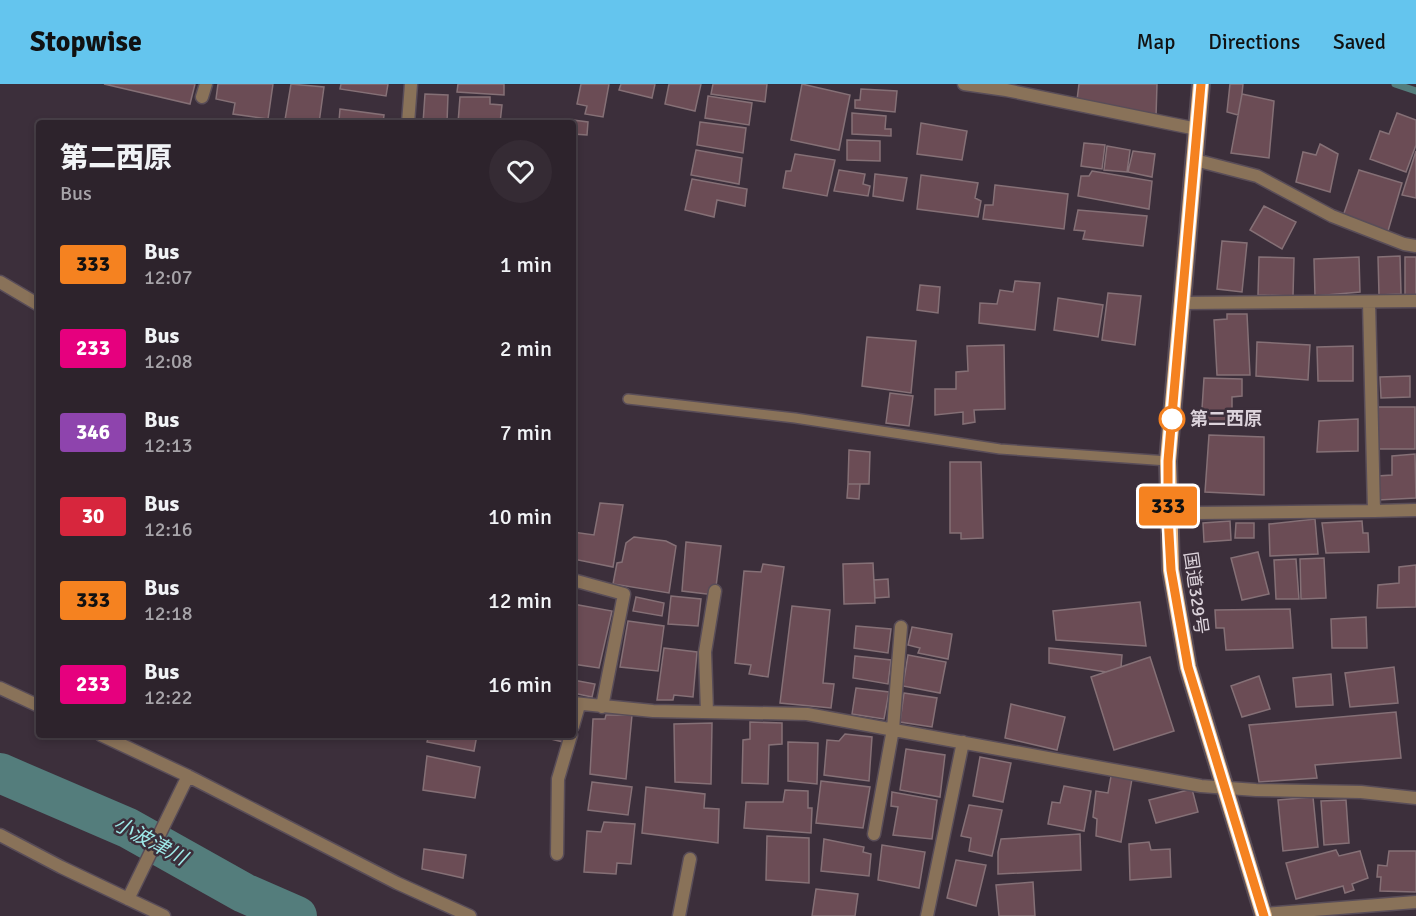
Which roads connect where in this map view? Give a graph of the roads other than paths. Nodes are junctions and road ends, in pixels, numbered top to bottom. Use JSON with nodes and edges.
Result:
{"nodes":[{"id":1,"x":411,"y":84,"type":"edge"},
{"id":2,"x":964,"y":84,"type":"edge"},
{"id":3,"x":1201,"y":84,"type":"edge"},
{"id":4,"x":408,"y":120,"type":"edge"},
{"id":5,"x":1197,"y":129,"type":"junction"},
{"id":6,"x":1195,"y":160,"type":"junction"},
{"id":7,"x":1416,"y":246,"type":"edge"},
{"id":8,"x":0,"y":282,"type":"edge"},
{"id":9,"x":1416,"y":301,"type":"edge"},
{"id":10,"x":1368,"y":302,"type":"junction"},
{"id":11,"x":36,"y":303,"type":"edge"},
{"id":12,"x":1182,"y":303,"type":"junction"},
{"id":13,"x":628,"y":399,"type":"dead end"},
{"id":14,"x":1168,"y":461,"type":"junction"},
{"id":15,"x":1416,"y":510,"type":"edge"},
{"id":16,"x":1374,"y":511,"type":"junction"},
{"id":17,"x":1168,"y":516,"type":"junction"},
{"id":18,"x":576,"y":581,"type":"edge"},
{"id":19,"x":715,"y":591,"type":"dead end"},
{"id":20,"x":901,"y":627,"type":"dead end"},
{"id":21,"x":0,"y":687,"type":"edge"},
{"id":22,"x":576,"y":704,"type":"edge"},
{"id":23,"x":36,"y":705,"type":"edge"},
{"id":24,"x":602,"y":707,"type":"junction"},
{"id":25,"x":707,"y":712,"type":"junction"},
{"id":26,"x":893,"y":729,"type":"junction"},
{"id":27,"x":107,"y":738,"type":"edge"},
{"id":28,"x":569,"y":738,"type":"edge"},
{"id":29,"x":963,"y":742,"type":"junction"},
{"id":30,"x":188,"y":776,"type":"junction"},
{"id":31,"x":1224,"y":788,"type":"junction"},
{"id":32,"x":1416,"y":798,"type":"edge"},
{"id":33,"x":874,"y":834,"type":"dead end"},
{"id":34,"x":0,"y":835,"type":"edge"},
{"id":35,"x":557,"y":855,"type":"dead end"},
{"id":36,"x":690,"y":859,"type":"dead end"},
{"id":37,"x":128,"y":899,"type":"junction"},
{"id":38,"x":1416,"y":902,"type":"edge"},
{"id":39,"x":1264,"y":915,"type":"edge"},
{"id":40,"x":164,"y":916,"type":"edge"},
{"id":41,"x":470,"y":916,"type":"edge"},
{"id":42,"x":679,"y":916,"type":"edge"},
{"id":43,"x":927,"y":916,"type":"edge"}],
"edges":[{"from":1,"to":4,"type":"street"},
{"from":2,"to":5,"type":"street"},
{"from":3,"to":5,"type":"highway","name":"国道329号"},
{"from":5,"to":6,"type":"highway","name":"国道329号"},
{"from":6,"to":7,"type":"street"},
{"from":6,"to":12,"type":"highway","name":"国道329号"},
{"from":8,"to":11,"type":"street"},
{"from":9,"to":10,"type":"street"},
{"from":10,"to":12,"type":"street"},
{"from":10,"to":16,"type":"street"},
{"from":12,"to":14,"type":"highway","name":"国道329号"},
{"from":13,"to":14,"type":"lane"},
{"from":14,"to":17,"type":"highway","name":"国道329号"},
{"from":15,"to":16,"type":"street"},
{"from":16,"to":17,"type":"street"},
{"from":17,"to":31,"type":"highway","name":"国道329号"},
{"from":18,"to":24,"type":"street"},
{"from":19,"to":25,"type":"street"},
{"from":20,"to":26,"type":"street"},
{"from":21,"to":23,"type":"street"},
{"from":22,"to":24,"type":"street"},
{"from":24,"to":25,"type":"street"},
{"from":25,"to":26,"type":"street"},
{"from":26,"to":29,"type":"street"},
{"from":26,"to":33,"type":"street"},
{"from":27,"to":30,"type":"street"},
{"from":28,"to":35,"type":"street"},
{"from":29,"to":31,"type":"street"},
{"from":29,"to":43,"type":"street"},
{"from":30,"to":37,"type":"street"},
{"from":30,"to":41,"type":"street"},
{"from":31,"to":32,"type":"street"},
{"from":31,"to":39,"type":"highway","name":"国道329号"},
{"from":34,"to":37,"type":"street"},
{"from":36,"to":42,"type":"street"},
{"from":37,"to":40,"type":"street"},
{"from":38,"to":39,"type":"street"}]}
